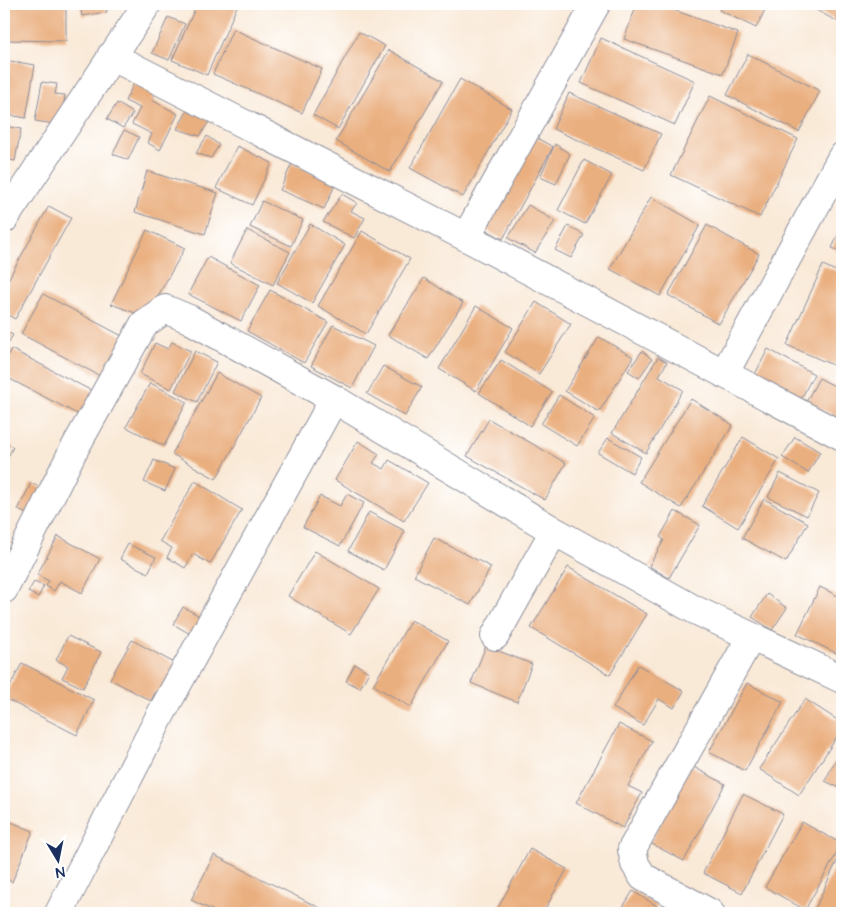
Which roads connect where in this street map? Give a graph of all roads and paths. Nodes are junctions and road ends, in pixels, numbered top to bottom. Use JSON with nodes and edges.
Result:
{"nodes":[{"id":1,"x":147,"y":4,"type":"edge"},
{"id":2,"x":596,"y":4,"type":"edge"},
{"id":3,"x":111,"y":56,"type":"junction"},
{"id":4,"x":842,"y":156,"type":"edge"},
{"id":5,"x":4,"y":219,"type":"edge"},
{"id":6,"x":466,"y":237,"type":"junction"},
{"id":7,"x":724,"y":374,"type":"junction"},
{"id":8,"x":334,"y":400,"type":"junction"},
{"id":9,"x":842,"y":436,"type":"edge"},
{"id":10,"x":554,"y":531,"type":"junction"},
{"id":11,"x":4,"y":589,"type":"edge"},
{"id":12,"x":495,"y":636,"type":"dead end"},
{"id":13,"x":751,"y":637,"type":"junction"},
{"id":14,"x":842,"y":679,"type":"edge"},
{"id":15,"x":59,"y":913,"type":"edge"},
{"id":16,"x":710,"y":913,"type":"edge"}],
"edges":[{"from":1,"to":3,"type":"street"},
{"from":2,"to":6,"type":"street"},
{"from":3,"to":5,"type":"street"},
{"from":3,"to":6,"type":"street"},
{"from":4,"to":7,"type":"street"},
{"from":6,"to":7,"type":"street"},
{"from":7,"to":9,"type":"street"},
{"from":8,"to":10,"type":"street"},
{"from":8,"to":11,"type":"street"},
{"from":8,"to":15,"type":"street"},
{"from":10,"to":12,"type":"street"},
{"from":10,"to":13,"type":"street"},
{"from":13,"to":14,"type":"street"},
{"from":13,"to":16,"type":"street"}]}
